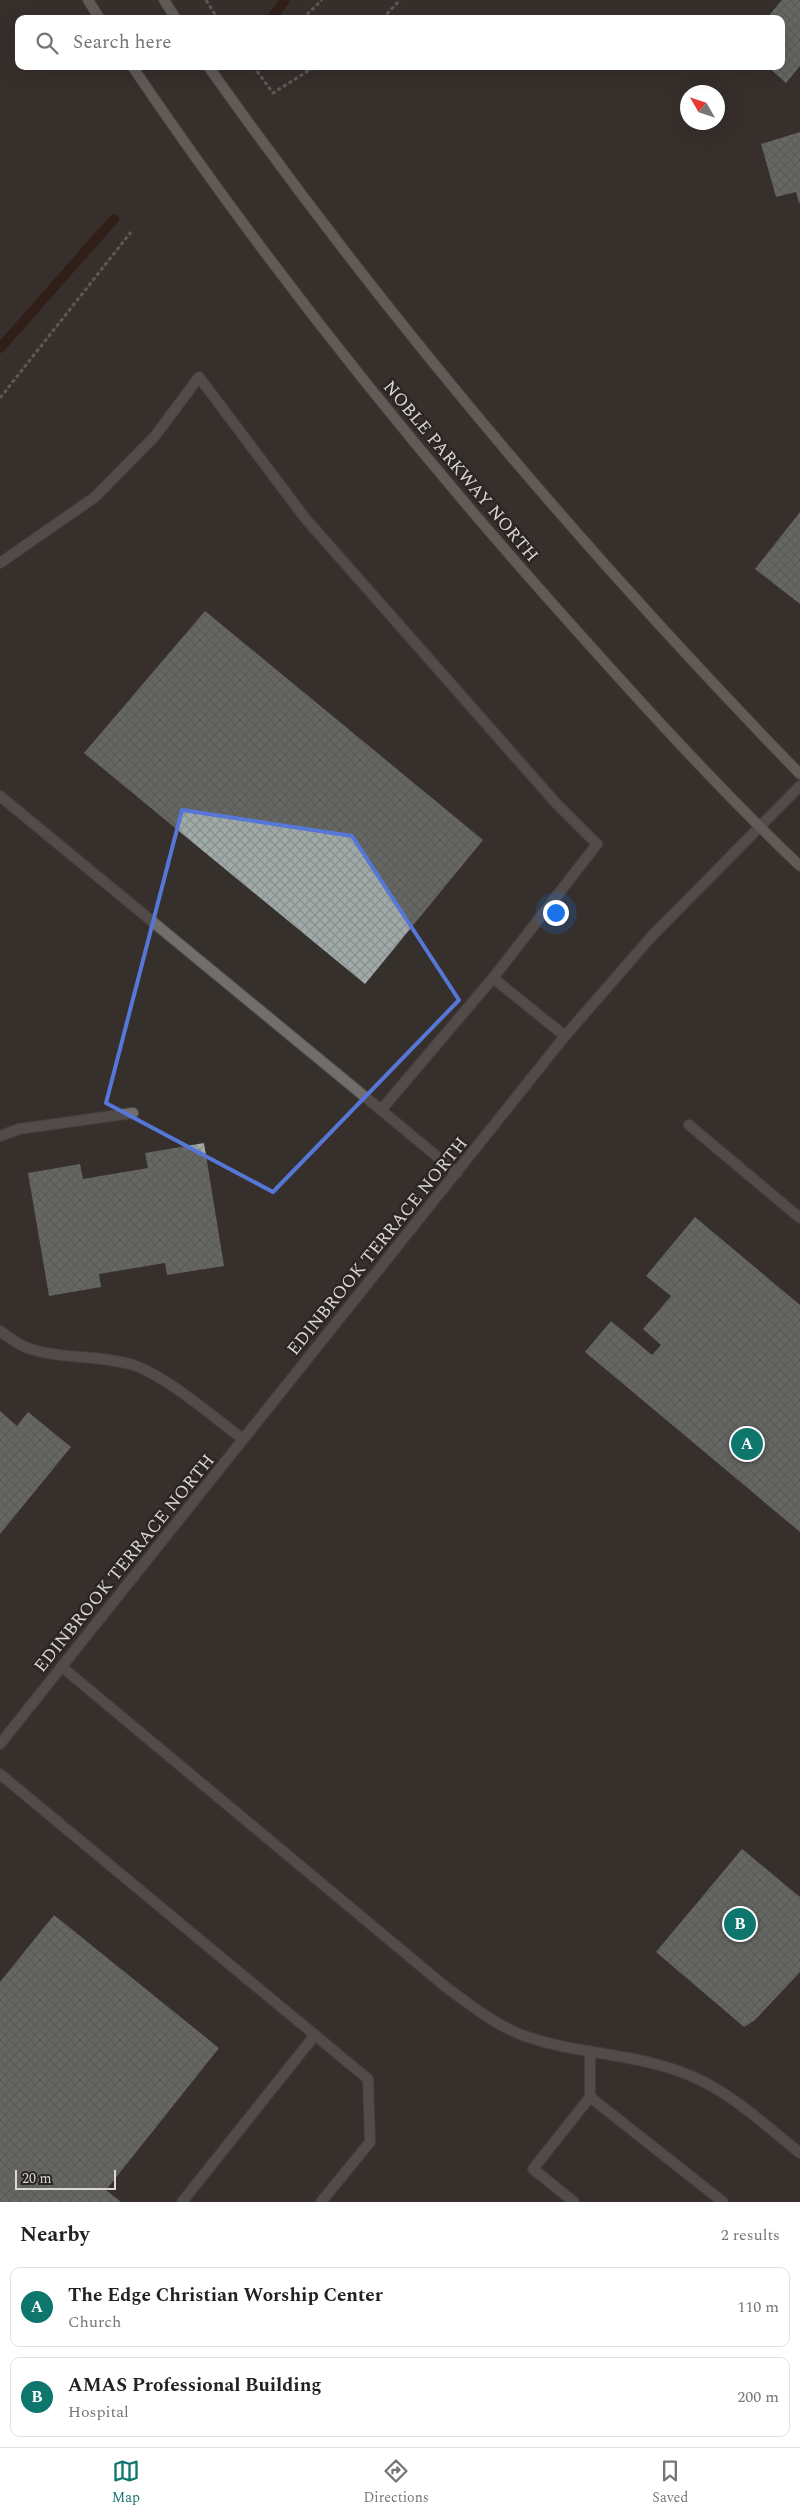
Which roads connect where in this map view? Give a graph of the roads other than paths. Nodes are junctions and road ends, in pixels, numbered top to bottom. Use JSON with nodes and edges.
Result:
{"nodes":[{"id":1,"x":88,"y":0,"type":"edge"},
{"id":2,"x":164,"y":0,"type":"edge"},
{"id":3,"x":97,"y":15,"type":"edge"},
{"id":4,"x":173,"y":15,"type":"edge"},
{"id":5,"x":135,"y":70,"type":"edge"},
{"id":6,"x":211,"y":70,"type":"edge"},
{"id":7,"x":0,"y":564,"type":"edge"},
{"id":8,"x":800,"y":774,"type":"edge"},
{"id":9,"x":800,"y":786,"type":"edge"},
{"id":10,"x":0,"y":796,"type":"edge"},
{"id":11,"x":760,"y":827,"type":"junction"},
{"id":12,"x":800,"y":866,"type":"edge"},
{"id":13,"x":492,"y":978,"type":"junction"},
{"id":14,"x":565,"y":1036,"type":"junction"},
{"id":15,"x":381,"y":1110,"type":"junction"},
{"id":16,"x":133,"y":1113,"type":"dead end"},
{"id":17,"x":689,"y":1126,"type":"dead end"},
{"id":18,"x":0,"y":1136,"type":"edge"},
{"id":19,"x":457,"y":1174,"type":"junction"},
{"id":20,"x":800,"y":1218,"type":"edge"},
{"id":21,"x":0,"y":1331,"type":"edge"},
{"id":22,"x":244,"y":1439,"type":"junction"},
{"id":23,"x":62,"y":1667,"type":"junction"},
{"id":24,"x":0,"y":1744,"type":"edge"},
{"id":25,"x":0,"y":1774,"type":"edge"},
{"id":26,"x":315,"y":2035,"type":"junction"},
{"id":27,"x":590,"y":2051,"type":"junction"},
{"id":28,"x":590,"y":2097,"type":"junction"},
{"id":29,"x":800,"y":2153,"type":"edge"},
{"id":30,"x":182,"y":2202,"type":"edge"},
{"id":31,"x":322,"y":2202,"type":"edge"},
{"id":32,"x":574,"y":2202,"type":"edge"},
{"id":33,"x":723,"y":2202,"type":"edge"}],
"edges":[{"from":1,"to":3,"type":"main road"},
{"from":2,"to":4,"type":"main road"},
{"from":5,"to":11,"type":"main road","name":"NOBLE PARKWAY NORTH"},
{"from":6,"to":8,"type":"main road"},
{"from":7,"to":13,"type":"street"},
{"from":9,"to":11,"type":"street","name":"EDINBROOK TERRACE NORTH"},
{"from":10,"to":15,"type":"street"},
{"from":11,"to":12,"type":"main road","name":"NOBLE PARKWAY NORTH"},
{"from":11,"to":14,"type":"street","name":"EDINBROOK TERRACE NORTH"},
{"from":13,"to":14,"type":"street"},
{"from":13,"to":15,"type":"street"},
{"from":14,"to":19,"type":"street","name":"EDINBROOK TERRACE NORTH"},
{"from":15,"to":19,"type":"street"},
{"from":16,"to":18,"type":"street"},
{"from":17,"to":20,"type":"street"},
{"from":19,"to":22,"type":"street","name":"EDINBROOK TERRACE NORTH"},
{"from":21,"to":22,"type":"street"},
{"from":22,"to":23,"type":"street","name":"EDINBROOK TERRACE NORTH"},
{"from":23,"to":24,"type":"street","name":"EDINBROOK TERRACE NORTH"},
{"from":23,"to":27,"type":"street"},
{"from":25,"to":26,"type":"street"},
{"from":26,"to":30,"type":"street"},
{"from":26,"to":31,"type":"street"},
{"from":27,"to":28,"type":"street"},
{"from":27,"to":29,"type":"street"},
{"from":28,"to":32,"type":"street"},
{"from":28,"to":33,"type":"street"}]}
